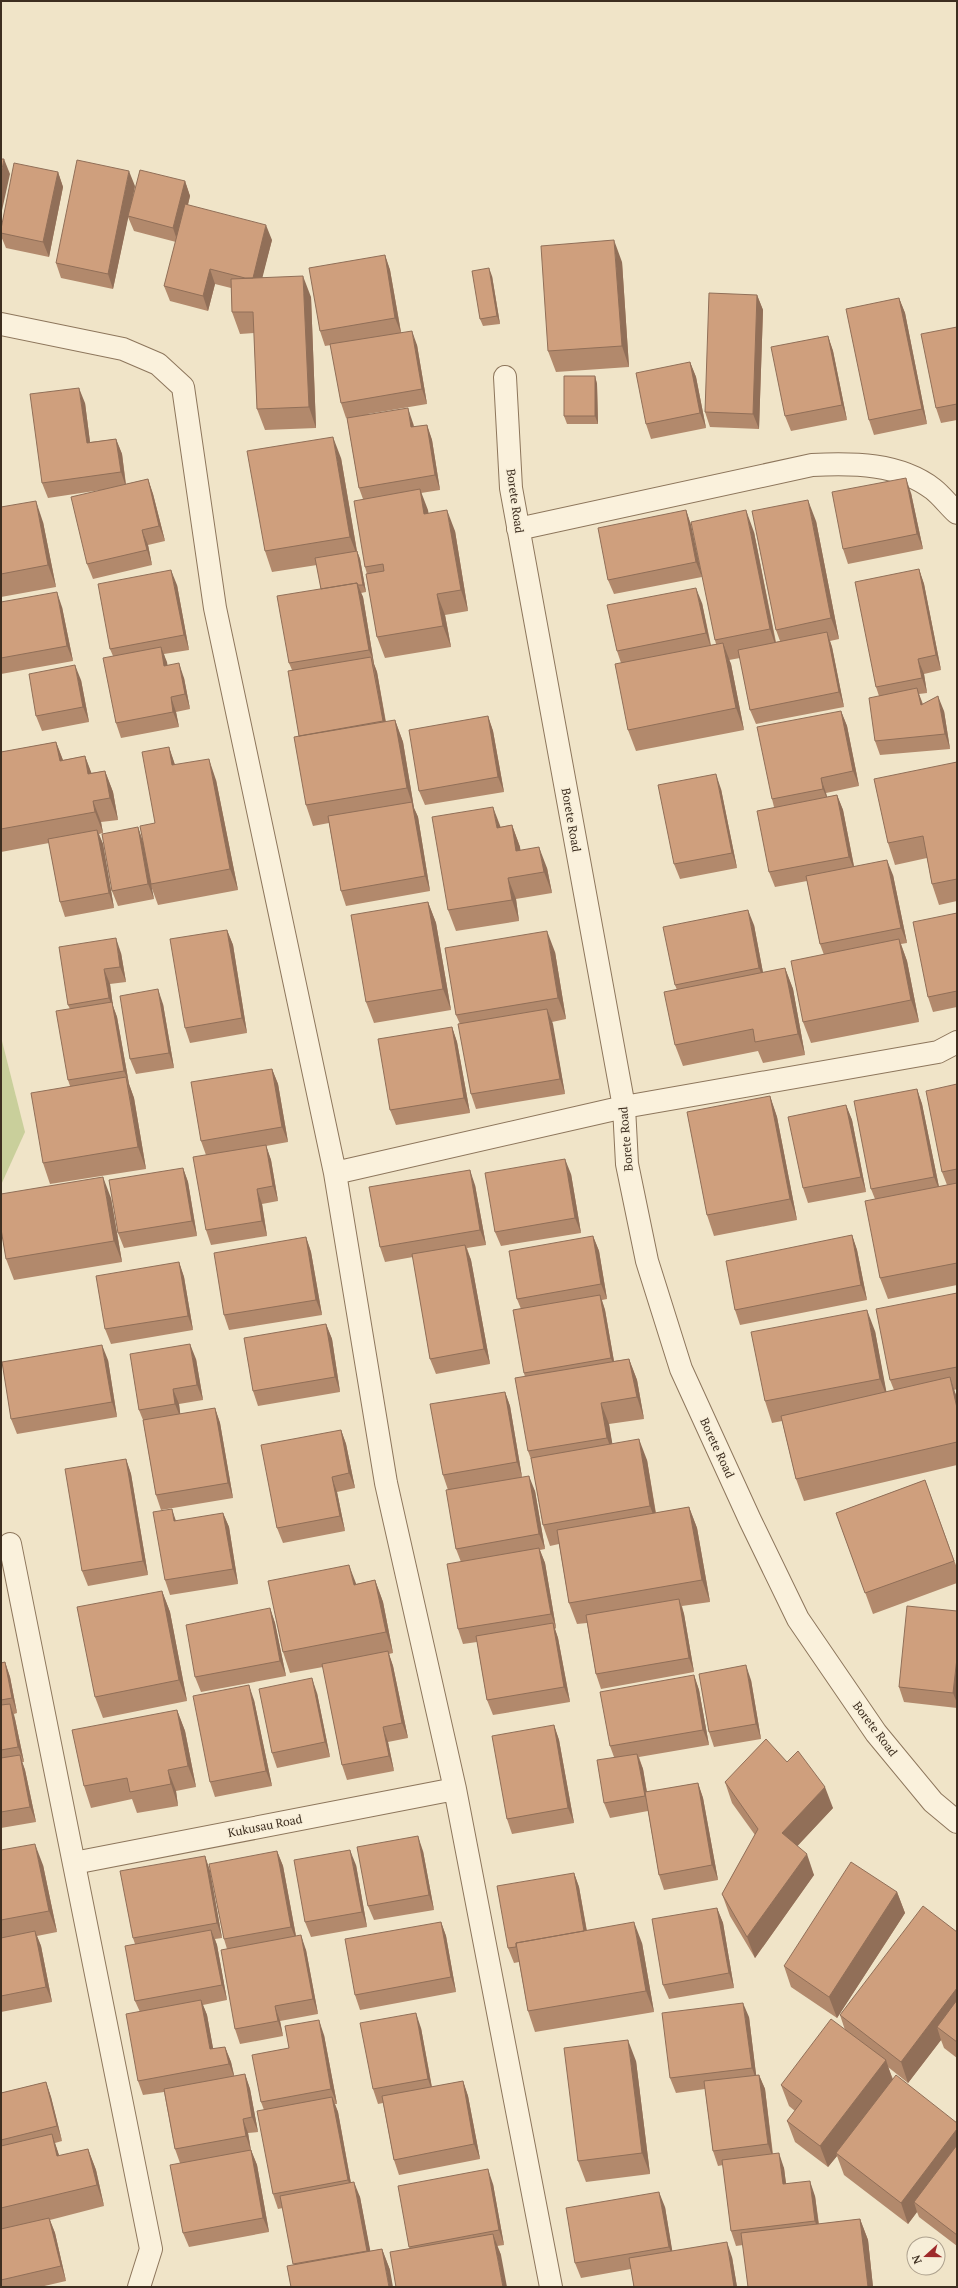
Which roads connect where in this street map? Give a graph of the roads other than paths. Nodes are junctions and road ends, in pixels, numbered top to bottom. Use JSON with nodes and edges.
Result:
{"nodes":[{"id":1,"x":1,"y":324,"type":"edge"},
{"id":2,"x":505,"y":377,"type":"dead end"},
{"id":3,"x":957,"y":513,"type":"edge"},
{"id":4,"x":518,"y":529,"type":"junction"},
{"id":5,"x":957,"y":1042,"type":"edge"},
{"id":6,"x":624,"y":1107,"type":"junction"},
{"id":7,"x":335,"y":1173,"type":"junction"},
{"id":8,"x":10,"y":1544,"type":"dead end"},
{"id":9,"x":455,"y":1789,"type":"junction"},
{"id":10,"x":957,"y":1822,"type":"edge"},
{"id":11,"x":74,"y":1863,"type":"junction"},
{"id":12,"x":139,"y":2287,"type":"edge"},
{"id":13,"x":551,"y":2287,"type":"edge"}],
"edges":[{"from":1,"to":7,"type":"street"},
{"from":2,"to":4,"type":"street","name":"Borete Road"},
{"from":3,"to":4,"type":"street"},
{"from":4,"to":6,"type":"street","name":"Borete Road"},
{"from":5,"to":6,"type":"street"},
{"from":6,"to":7,"type":"street"},
{"from":6,"to":10,"type":"street","name":"Borete Road"},
{"from":7,"to":9,"type":"street"},
{"from":8,"to":11,"type":"street"},
{"from":9,"to":11,"type":"street","name":"Kukusau Road"},
{"from":9,"to":13,"type":"street"},
{"from":11,"to":12,"type":"street"}]}
